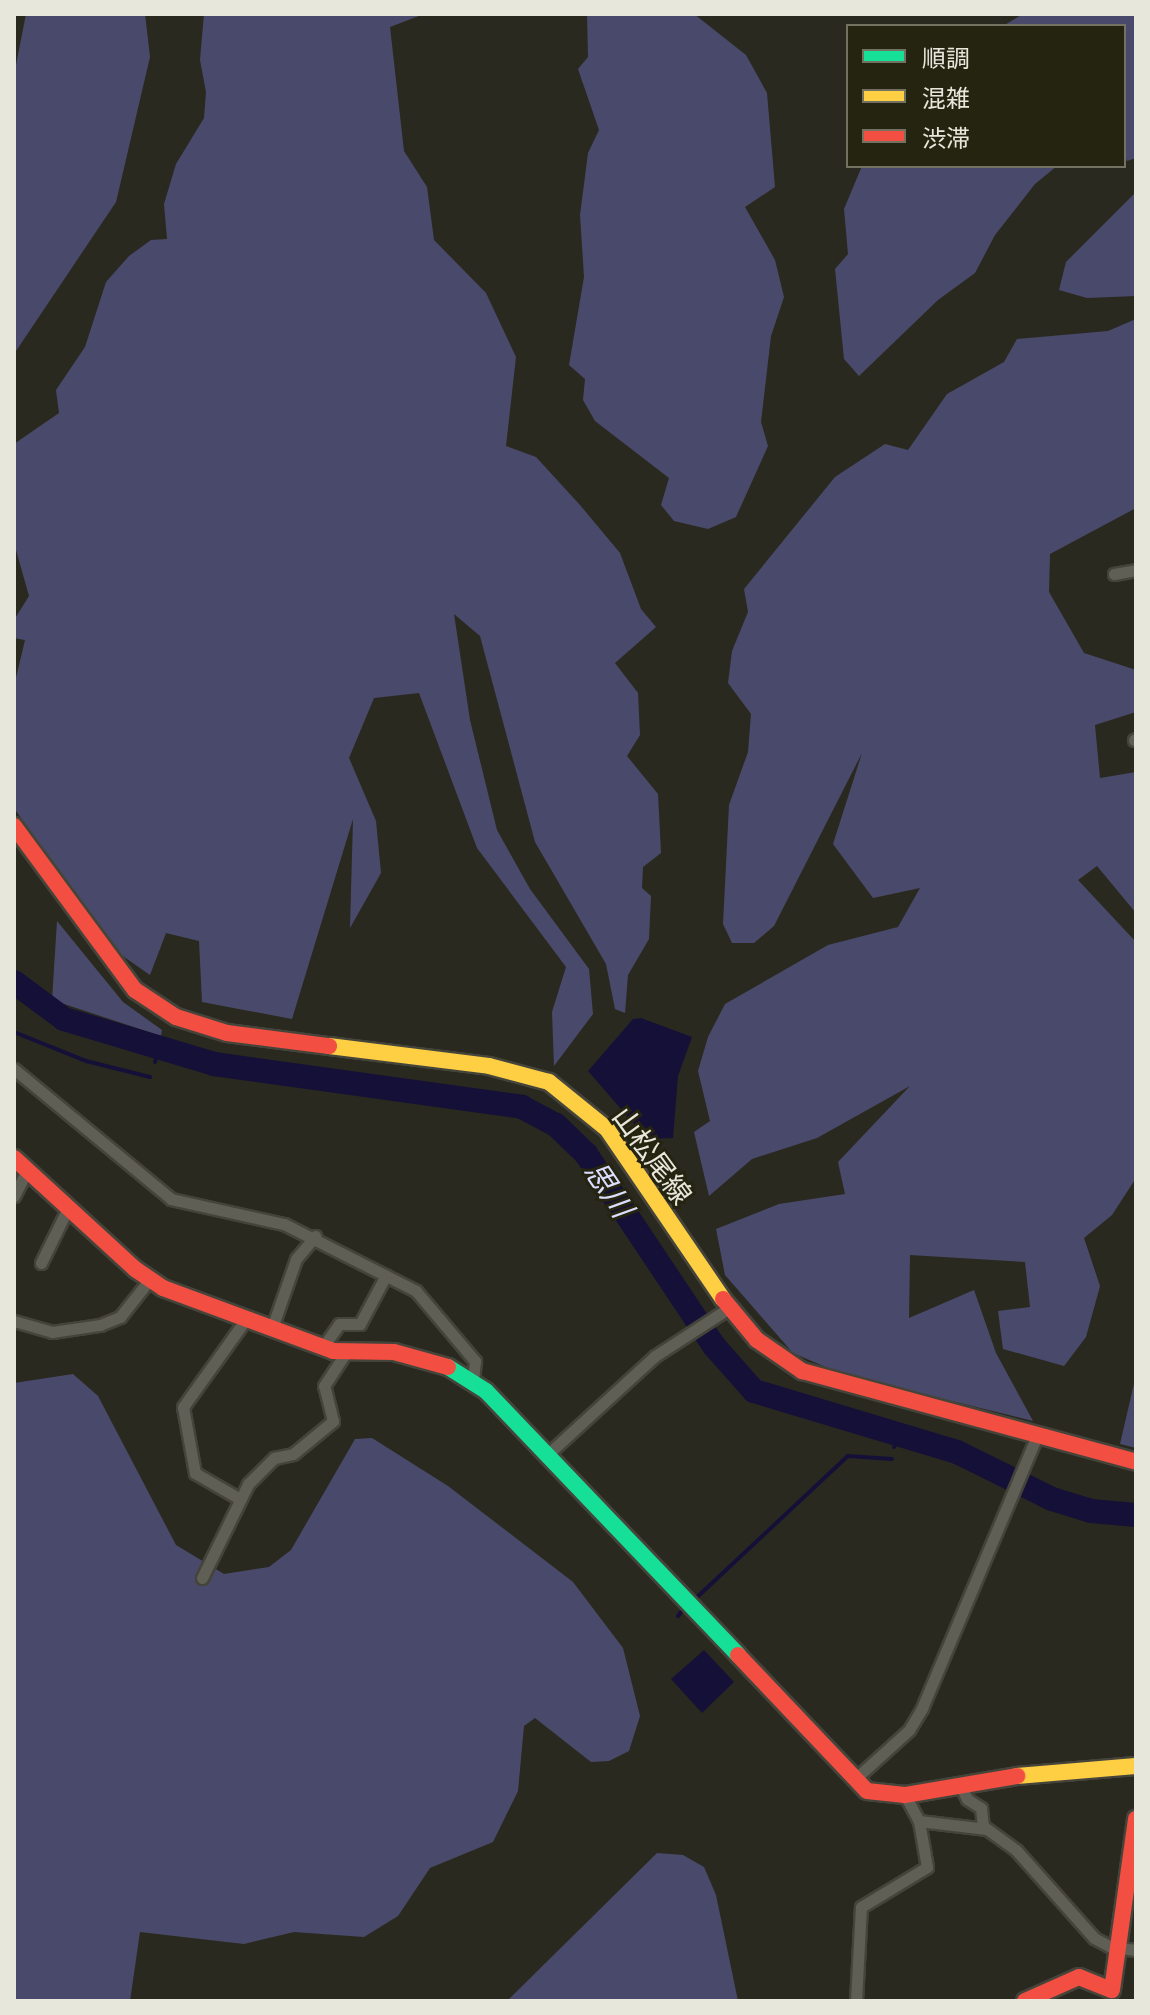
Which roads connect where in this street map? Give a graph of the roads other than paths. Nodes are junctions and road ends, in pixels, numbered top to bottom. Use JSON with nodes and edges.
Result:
{"nodes":[{"id":1,"x":1136,"y":570,"type":"edge"},
{"id":2,"x":1114,"y":574,"type":"dead end"},
{"id":3,"x":14,"y":826,"type":"edge"},
{"id":4,"x":14,"y":1069,"type":"edge"},
{"id":5,"x":20,"y":1164,"type":"edge"},
{"id":6,"x":14,"y":1196,"type":"edge"},
{"id":7,"x":68,"y":1208,"type":"junction"},
{"id":8,"x":315,"y":1236,"type":"junction"},
{"id":9,"x":41,"y":1263,"type":"dead end"},
{"id":10,"x":386,"y":1275,"type":"junction"},
{"id":11,"x":150,"y":1279,"type":"junction"},
{"id":12,"x":729,"y":1308,"type":"junction"},
{"id":13,"x":246,"y":1319,"type":"junction"},
{"id":14,"x":14,"y":1321,"type":"edge"},
{"id":15,"x":272,"y":1328,"type":"junction"},
{"id":16,"x":323,"y":1347,"type":"junction"},
{"id":17,"x":345,"y":1354,"type":"junction"},
{"id":18,"x":473,"y":1381,"type":"junction"},
{"id":19,"x":1037,"y":1436,"type":"junction"},
{"id":20,"x":548,"y":1454,"type":"junction"},
{"id":21,"x":1136,"y":1462,"type":"edge"},
{"id":22,"x":240,"y":1499,"type":"junction"},
{"id":23,"x":202,"y":1578,"type":"dead end"},
{"id":24,"x":1136,"y":1766,"type":"edge"},
{"id":25,"x":855,"y":1779,"type":"junction"},
{"id":26,"x":960,"y":1785,"type":"junction"},
{"id":27,"x":905,"y":1795,"type":"junction"},
{"id":28,"x":1136,"y":1819,"type":"edge"},
{"id":29,"x":919,"y":1821,"type":"junction"},
{"id":30,"x":983,"y":1828,"type":"junction"},
{"id":31,"x":1119,"y":1948,"type":"junction"},
{"id":32,"x":1136,"y":1950,"type":"edge"},
{"id":33,"x":856,"y":2001,"type":"edge"},
{"id":34,"x":1025,"y":2001,"type":"edge"}],
"edges":[{"from":1,"to":2,"type":"street"},
{"from":3,"to":12,"type":"street","name":"山松尾線"},
{"from":4,"to":8,"type":"street"},
{"from":5,"to":6,"type":"street"},
{"from":5,"to":7,"type":"street"},
{"from":7,"to":9,"type":"street"},
{"from":7,"to":11,"type":"street"},
{"from":8,"to":10,"type":"street"},
{"from":8,"to":15,"type":"street"},
{"from":10,"to":16,"type":"street"},
{"from":10,"to":18,"type":"street"},
{"from":11,"to":13,"type":"street"},
{"from":11,"to":14,"type":"street"},
{"from":12,"to":19,"type":"street","name":"山松尾線"},
{"from":12,"to":20,"type":"street"},
{"from":13,"to":15,"type":"street"},
{"from":13,"to":22,"type":"street"},
{"from":15,"to":16,"type":"street"},
{"from":16,"to":17,"type":"street"},
{"from":17,"to":18,"type":"street"},
{"from":17,"to":22,"type":"street"},
{"from":18,"to":20,"type":"street"},
{"from":19,"to":21,"type":"street","name":"山松尾線"},
{"from":19,"to":25,"type":"street"},
{"from":20,"to":25,"type":"street"},
{"from":22,"to":23,"type":"street"},
{"from":24,"to":26,"type":"street"},
{"from":25,"to":27,"type":"street"},
{"from":26,"to":27,"type":"street"},
{"from":26,"to":30,"type":"street"},
{"from":27,"to":29,"type":"street"},
{"from":28,"to":31,"type":"street"},
{"from":29,"to":30,"type":"street"},
{"from":29,"to":33,"type":"street"},
{"from":30,"to":31,"type":"street"},
{"from":31,"to":32,"type":"street"},
{"from":31,"to":34,"type":"street"}]}
